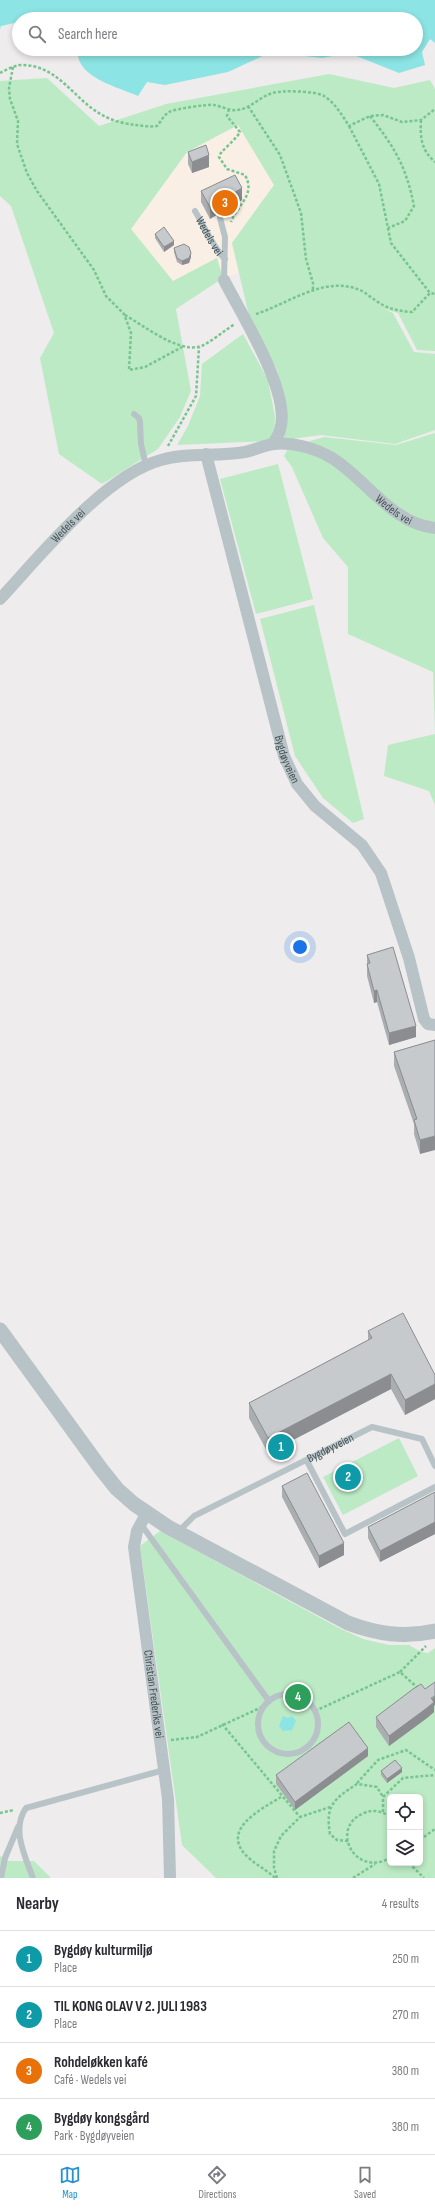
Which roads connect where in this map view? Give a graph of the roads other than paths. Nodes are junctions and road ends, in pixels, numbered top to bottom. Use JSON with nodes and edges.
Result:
{"nodes":[{"id":1,"x":195,"y":211,"type":"dead end"},
{"id":2,"x":220,"y":218,"type":"dead end"},
{"id":3,"x":225,"y":259,"type":"junction"},
{"id":4,"x":224,"y":280,"type":"joint"},
{"id":5,"x":134,"y":414,"type":"dead end"},
{"id":6,"x":273,"y":444,"type":"junction"},
{"id":7,"x":206,"y":454,"type":"junction"},
{"id":8,"x":146,"y":466,"type":"junction"},
{"id":9,"x":435,"y":528,"type":"edge"},
{"id":10,"x":0,"y":598,"type":"edge"},
{"id":11,"x":435,"y":1025,"type":"edge"},
{"id":12,"x":0,"y":1330,"type":"edge"},
{"id":13,"x":307,"y":1461,"type":"junction"},
{"id":14,"x":435,"y":1466,"type":"edge"},
{"id":15,"x":435,"y":1486,"type":"edge"},
{"id":16,"x":143,"y":1518,"type":"junction"},
{"id":17,"x":178,"y":1532,"type":"junction"},
{"id":18,"x":432,"y":1637,"type":"edge"},
{"id":19,"x":269,"y":1701,"type":"junction"},
{"id":20,"x":164,"y":1770,"type":"junction"},
{"id":21,"x":18,"y":1827,"type":"junction"},
{"id":22,"x":1,"y":1878,"type":"edge"},
{"id":23,"x":33,"y":1878,"type":"edge"},
{"id":24,"x":170,"y":1878,"type":"edge"}],
"edges":[{"from":1,"to":3,"type":"lane","name":"Wedels vei"},
{"from":2,"to":3,"type":"lane"},
{"from":3,"to":4,"type":"lane"},
{"from":4,"to":6,"type":"street"},
{"from":5,"to":8,"type":"lane"},
{"from":6,"to":7,"type":"street","name":"Wedels vei"},
{"from":6,"to":9,"type":"street","name":"Wedels vei"},
{"from":7,"to":8,"type":"street","name":"Wedels vei"},
{"from":7,"to":11,"type":"street","name":"Bygdøyveien"},
{"from":8,"to":10,"type":"street","name":"Wedels vei"},
{"from":12,"to":16,"type":"street"},
{"from":13,"to":14,"type":"lane","name":"Bygdøyveien"},
{"from":13,"to":15,"type":"lane"},
{"from":13,"to":17,"type":"lane","name":"Bygdøyveien"},
{"from":16,"to":17,"type":"street"},
{"from":16,"to":19,"type":"lane"},
{"from":16,"to":20,"type":"street","name":"Christian Frederiks vei"},
{"from":17,"to":18,"type":"street"},
{"from":19,"to":19,"type":"lane"},
{"from":20,"to":21,"type":"lane"},
{"from":20,"to":24,"type":"street","name":"Christian Frederiks vei"},
{"from":21,"to":22,"type":"lane"},
{"from":21,"to":23,"type":"lane"}]}
